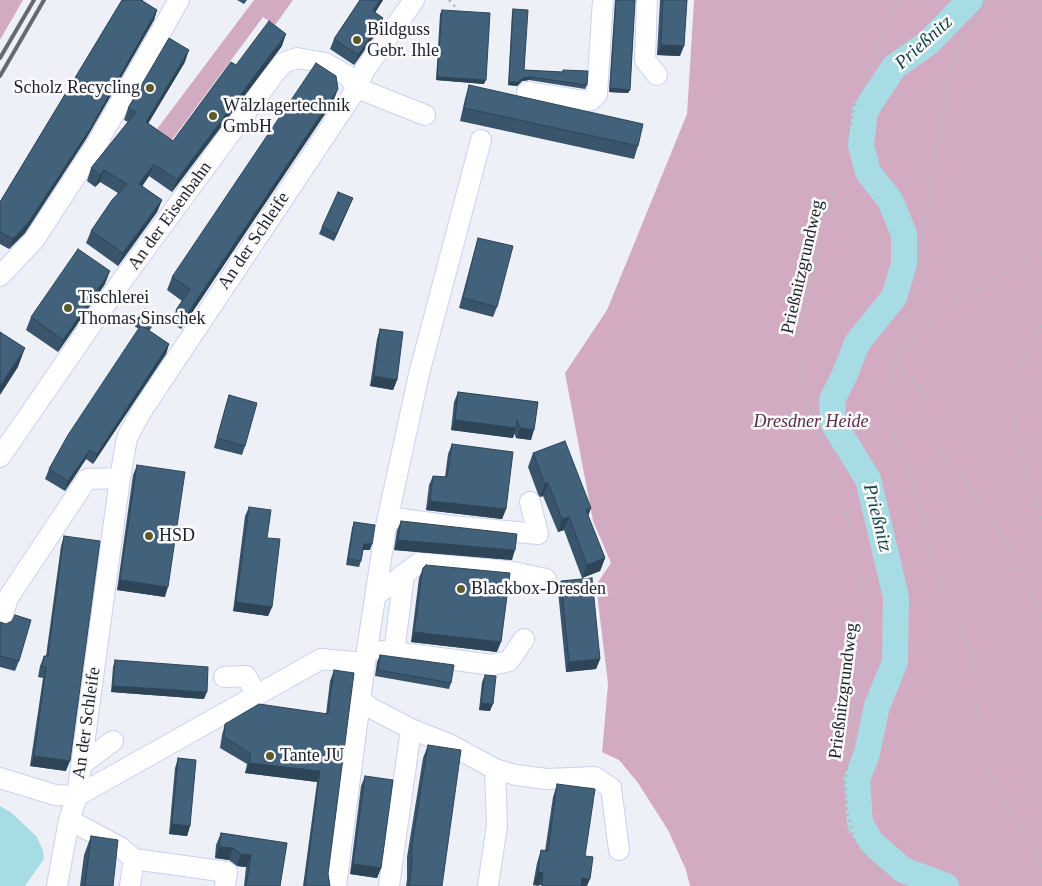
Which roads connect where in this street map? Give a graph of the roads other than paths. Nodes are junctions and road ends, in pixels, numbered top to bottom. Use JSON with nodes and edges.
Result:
{"nodes":[{"id":1,"x":179,"y":0,"type":"edge"},
{"id":2,"x":414,"y":0,"type":"edge"},
{"id":3,"x":603,"y":0,"type":"edge"},
{"id":4,"x":647,"y":0,"type":"edge"},
{"id":5,"x":657,"y":75,"type":"dead end"},
{"id":6,"x":357,"y":88,"type":"junction"},
{"id":7,"x":527,"y":92,"type":"dead end"},
{"id":8,"x":425,"y":115,"type":"dead end"},
{"id":9,"x":481,"y":140,"type":"dead end"},
{"id":10,"x":0,"y":276,"type":"edge"},
{"id":11,"x":0,"y":457,"type":"edge"},
{"id":12,"x":120,"y":478,"type":"junction"},
{"id":13,"x":530,"y":502,"type":"dead end"},
{"id":14,"x":388,"y":517,"type":"junction"},
{"id":15,"x":404,"y":575,"type":"junction"},
{"id":16,"x":546,"y":579,"type":"dead end"},
{"id":17,"x":376,"y":588,"type":"junction"},
{"id":18,"x":0,"y":622,"type":"edge"},
{"id":19,"x":524,"y":639,"type":"dead end"},
{"id":20,"x":394,"y":652,"type":"junction"},
{"id":21,"x":366,"y":656,"type":"junction"},
{"id":22,"x":224,"y":676,"type":"dead end"},
{"id":23,"x":257,"y":695,"type":"junction"},
{"id":24,"x":360,"y":699,"type":"junction"},
{"id":25,"x":411,"y":728,"type":"junction"},
{"id":26,"x":113,"y":741,"type":"dead end"},
{"id":27,"x":81,"y":765,"type":"junction"},
{"id":28,"x":495,"y":769,"type":"junction"},
{"id":29,"x":0,"y":778,"type":"edge"},
{"id":30,"x":77,"y":796,"type":"junction"},
{"id":31,"x":69,"y":820,"type":"junction"},
{"id":32,"x":619,"y":850,"type":"dead end"},
{"id":33,"x":134,"y":859,"type":"junction"},
{"id":34,"x":57,"y":886,"type":"edge"},
{"id":35,"x":130,"y":886,"type":"edge"},
{"id":36,"x":225,"y":886,"type":"edge"},
{"id":37,"x":336,"y":886,"type":"edge"},
{"id":38,"x":389,"y":886,"type":"edge"},
{"id":39,"x":488,"y":886,"type":"edge"}],
"edges":[{"from":1,"to":10,"type":"street"},
{"from":2,"to":6,"type":"street","name":"An der Schleife"},
{"from":3,"to":7,"type":"street"},
{"from":4,"to":5,"type":"street"},
{"from":6,"to":8,"type":"street"},
{"from":6,"to":11,"type":"street","name":"An der Eisenbahn"},
{"from":6,"to":12,"type":"street","name":"An der Schleife"},
{"from":9,"to":14,"type":"street"},
{"from":12,"to":18,"type":"street"},
{"from":12,"to":27,"type":"street","name":"An der Schleife"},
{"from":13,"to":14,"type":"street"},
{"from":14,"to":17,"type":"street"},
{"from":15,"to":16,"type":"street"},
{"from":15,"to":17,"type":"street"},
{"from":15,"to":20,"type":"street"},
{"from":17,"to":21,"type":"street"},
{"from":19,"to":20,"type":"street","name":"An der Schleife"},
{"from":20,"to":21,"type":"street","name":"An der Schleife"},
{"from":21,"to":23,"type":"street","name":"An der Schleife"},
{"from":21,"to":24,"type":"street"},
{"from":22,"to":23,"type":"street"},
{"from":23,"to":30,"type":"street","name":"An der Schleife"},
{"from":24,"to":25,"type":"street"},
{"from":24,"to":37,"type":"street"},
{"from":25,"to":28,"type":"street"},
{"from":25,"to":38,"type":"street"},
{"from":26,"to":27,"type":"street"},
{"from":27,"to":30,"type":"street","name":"An der Schleife"},
{"from":28,"to":32,"type":"street"},
{"from":28,"to":39,"type":"street"},
{"from":29,"to":30,"type":"street"},
{"from":30,"to":31,"type":"street"},
{"from":31,"to":33,"type":"street"},
{"from":31,"to":34,"type":"street"},
{"from":33,"to":35,"type":"street"},
{"from":33,"to":36,"type":"street"}]}
